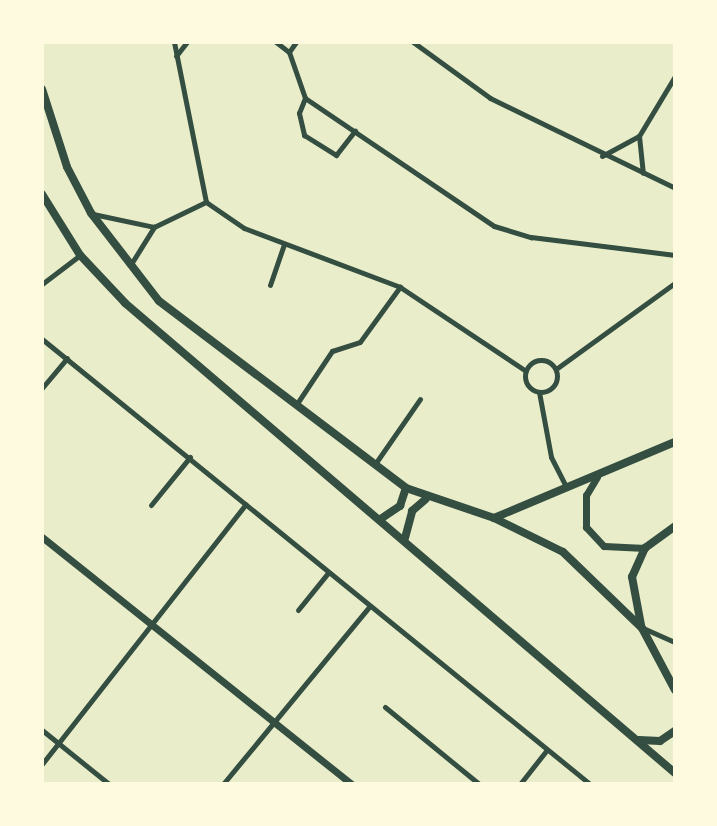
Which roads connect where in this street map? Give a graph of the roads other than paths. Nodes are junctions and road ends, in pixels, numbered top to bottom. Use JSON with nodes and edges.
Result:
{"nodes":[{"id":1,"x":174,"y":42,"type":"edge"},
{"id":2,"x":187,"y":42,"type":"edge"},
{"id":3,"x":276,"y":42,"type":"edge"},
{"id":4,"x":296,"y":42,"type":"edge"},
{"id":5,"x":413,"y":42,"type":"edge"},
{"id":6,"x":289,"y":52,"type":"junction"},
{"id":7,"x":176,"y":56,"type":"junction"},
{"id":8,"x":675,"y":76,"type":"edge"},
{"id":9,"x":42,"y":92,"type":"edge"},
{"id":10,"x":305,"y":98,"type":"junction"},
{"id":11,"x":45,"y":106,"type":"edge"},
{"id":12,"x":355,"y":131,"type":"junction"},
{"id":13,"x":639,"y":136,"type":"junction"},
{"id":14,"x":600,"y":157,"type":"junction"},
{"id":15,"x":643,"y":173,"type":"junction"},
{"id":16,"x":675,"y":188,"type":"edge"},
{"id":17,"x":42,"y":194,"type":"edge"},
{"id":18,"x":206,"y":202,"type":"junction"},
{"id":19,"x":91,"y":214,"type":"junction"},
{"id":20,"x":154,"y":227,"type":"junction"},
{"id":21,"x":284,"y":244,"type":"junction"},
{"id":22,"x":80,"y":255,"type":"junction"},
{"id":23,"x":675,"y":255,"type":"edge"},
{"id":24,"x":130,"y":269,"type":"junction"},
{"id":25,"x":675,"y":283,"type":"edge"},
{"id":26,"x":42,"y":284,"type":"edge"},
{"id":27,"x":270,"y":285,"type":"dead end"},
{"id":28,"x":400,"y":288,"type":"junction"},
{"id":29,"x":42,"y":339,"type":"edge"},
{"id":30,"x":360,"y":342,"type":"joint"},
{"id":31,"x":66,"y":358,"type":"junction"},
{"id":32,"x":556,"y":369,"type":"junction"},
{"id":33,"x":526,"y":371,"type":"junction"},
{"id":34,"x":42,"y":388,"type":"edge"},
{"id":35,"x":539,"y":392,"type":"junction"},
{"id":36,"x":420,"y":399,"type":"dead end"},
{"id":37,"x":294,"y":408,"type":"junction"},
{"id":38,"x":675,"y":442,"type":"edge"},
{"id":39,"x":190,"y":457,"type":"junction"},
{"id":40,"x":376,"y":464,"type":"junction"},
{"id":41,"x":597,"y":477,"type":"junction"},
{"id":42,"x":566,"y":487,"type":"junction"},
{"id":43,"x":406,"y":488,"type":"junction"},
{"id":44,"x":426,"y":499,"type":"junction"},
{"id":45,"x":246,"y":503,"type":"junction"},
{"id":46,"x":151,"y":505,"type":"dead end"},
{"id":47,"x":382,"y":518,"type":"junction"},
{"id":48,"x":494,"y":518,"type":"junction"},
{"id":49,"x":675,"y":526,"type":"edge"},
{"id":50,"x":42,"y":537,"type":"edge"},
{"id":51,"x":405,"y":538,"type":"junction"},
{"id":52,"x":645,"y":548,"type":"junction"},
{"id":53,"x":328,"y":573,"type":"junction"},
{"id":54,"x":369,"y":607,"type":"junction"},
{"id":55,"x":298,"y":610,"type":"dead end"},
{"id":56,"x":154,"y":624,"type":"junction"},
{"id":57,"x":642,"y":628,"type":"junction"},
{"id":58,"x":675,"y":642,"type":"edge"},
{"id":59,"x":675,"y":690,"type":"edge"},
{"id":60,"x":385,"y":707,"type":"dead end"},
{"id":61,"x":275,"y":722,"type":"junction"},
{"id":62,"x":42,"y":730,"type":"edge"},
{"id":63,"x":675,"y":732,"type":"edge"},
{"id":64,"x":639,"y":740,"type":"junction"},
{"id":65,"x":59,"y":744,"type":"junction"},
{"id":66,"x":546,"y":751,"type":"junction"},
{"id":67,"x":42,"y":764,"type":"edge"},
{"id":68,"x":675,"y":771,"type":"edge"},
{"id":69,"x":109,"y":784,"type":"edge"},
{"id":70,"x":223,"y":784,"type":"edge"},
{"id":71,"x":351,"y":784,"type":"edge"},
{"id":72,"x":479,"y":784,"type":"edge"},
{"id":73,"x":520,"y":784,"type":"edge"},
{"id":74,"x":590,"y":784,"type":"edge"}],
"edges":[{"from":1,"to":7,"type":"street"},
{"from":2,"to":7,"type":"street"},
{"from":3,"to":6,"type":"street"},
{"from":4,"to":6,"type":"street"},
{"from":5,"to":14,"type":"street"},
{"from":6,"to":10,"type":"street"},
{"from":7,"to":18,"type":"street"},
{"from":8,"to":13,"type":"street"},
{"from":9,"to":11,"type":"main road"},
{"from":10,"to":12,"type":"street"},
{"from":10,"to":12,"type":"street"},
{"from":11,"to":19,"type":"main road"},
{"from":12,"to":23,"type":"street"},
{"from":13,"to":14,"type":"street"},
{"from":13,"to":15,"type":"street"},
{"from":14,"to":15,"type":"street"},
{"from":15,"to":16,"type":"street"},
{"from":17,"to":22,"type":"main road"},
{"from":18,"to":20,"type":"street"},
{"from":18,"to":21,"type":"street"},
{"from":19,"to":20,"type":"street"},
{"from":19,"to":24,"type":"main road"},
{"from":20,"to":24,"type":"street"},
{"from":21,"to":27,"type":"street"},
{"from":21,"to":28,"type":"street"},
{"from":22,"to":26,"type":"street"},
{"from":22,"to":47,"type":"main road"},
{"from":24,"to":37,"type":"main road"},
{"from":25,"to":32,"type":"street"},
{"from":28,"to":30,"type":"street"},
{"from":28,"to":33,"type":"street"},
{"from":29,"to":31,"type":"street"},
{"from":30,"to":37,"type":"street"},
{"from":31,"to":34,"type":"street"},
{"from":31,"to":39,"type":"street"},
{"from":32,"to":33,"type":"street"},
{"from":32,"to":35,"type":"street"},
{"from":33,"to":35,"type":"street"},
{"from":35,"to":42,"type":"street"},
{"from":36,"to":40,"type":"street"},
{"from":37,"to":40,"type":"main road"},
{"from":38,"to":41,"type":"main road"},
{"from":39,"to":45,"type":"street"},
{"from":39,"to":46,"type":"street"},
{"from":40,"to":43,"type":"main road"},
{"from":41,"to":42,"type":"main road"},
{"from":41,"to":52,"type":"street"},
{"from":42,"to":48,"type":"main road"},
{"from":43,"to":44,"type":"main road"},
{"from":43,"to":47,"type":"main road"},
{"from":44,"to":48,"type":"main road"},
{"from":44,"to":51,"type":"main road"},
{"from":45,"to":53,"type":"street"},
{"from":45,"to":56,"type":"street"},
{"from":47,"to":51,"type":"main road"},
{"from":48,"to":57,"type":"main road"},
{"from":49,"to":52,"type":"main road"},
{"from":50,"to":56,"type":"street"},
{"from":51,"to":64,"type":"main road"},
{"from":52,"to":57,"type":"main road"},
{"from":53,"to":54,"type":"street"},
{"from":53,"to":55,"type":"street"},
{"from":54,"to":61,"type":"street"},
{"from":54,"to":66,"type":"street"},
{"from":56,"to":61,"type":"street"},
{"from":56,"to":65,"type":"street"},
{"from":57,"to":58,"type":"street"},
{"from":57,"to":59,"type":"main road"},
{"from":60,"to":72,"type":"street"},
{"from":61,"to":70,"type":"street"},
{"from":61,"to":71,"type":"street"},
{"from":62,"to":65,"type":"street"},
{"from":63,"to":64,"type":"main road"},
{"from":64,"to":68,"type":"main road"},
{"from":65,"to":67,"type":"street"},
{"from":65,"to":69,"type":"street"},
{"from":66,"to":73,"type":"street"},
{"from":66,"to":74,"type":"street"}]}
